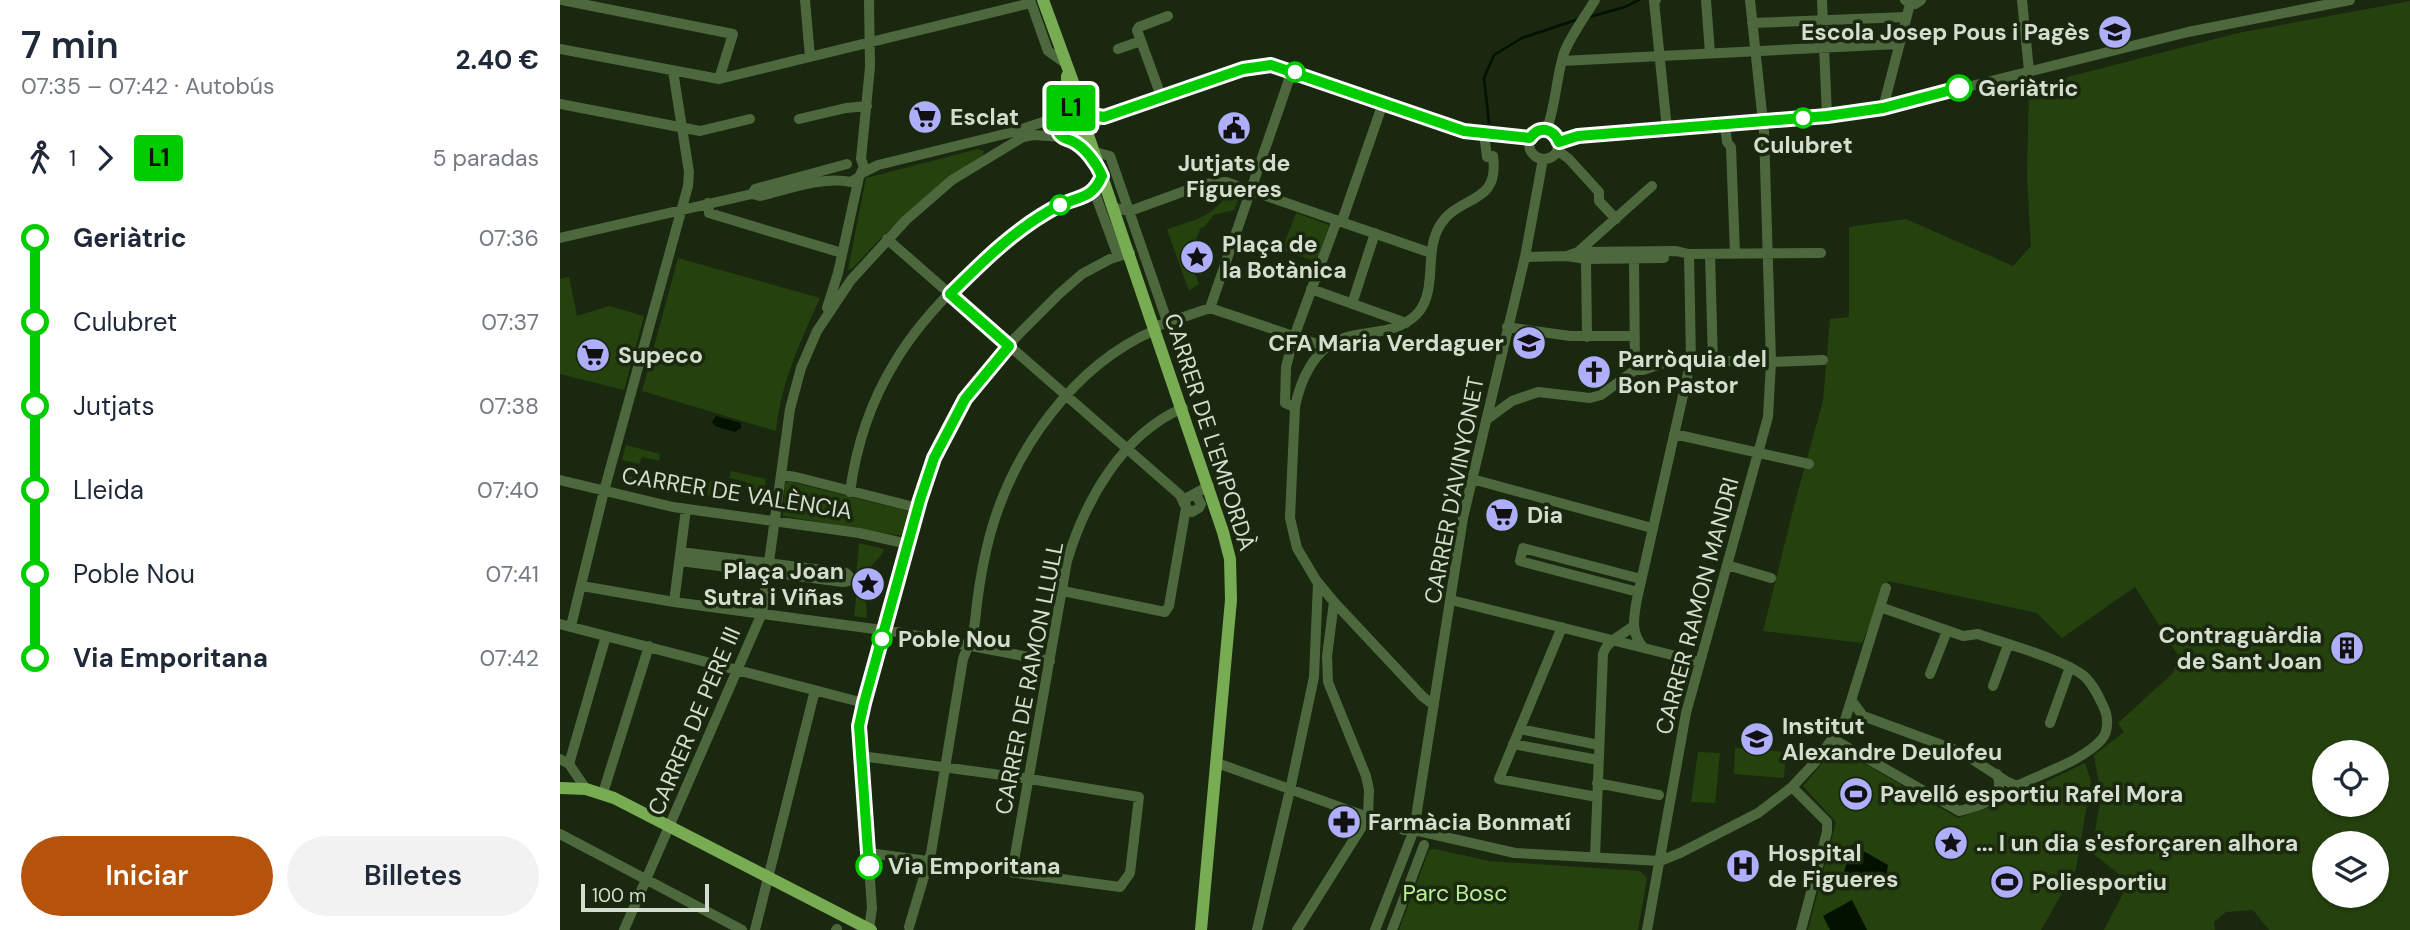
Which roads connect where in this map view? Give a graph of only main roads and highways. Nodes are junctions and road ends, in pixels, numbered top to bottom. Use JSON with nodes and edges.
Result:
{"nodes":[{"id":1,"x":1035,"y":1,"type":"edge"},
{"id":2,"x":1066,"y":66,"type":"junction"},
{"id":3,"x":1085,"y":113,"type":"junction"},
{"id":4,"x":1060,"y":114,"type":"junction"},
{"id":5,"x":1088,"y":131,"type":"junction"},
{"id":6,"x":1067,"y":139,"type":"junction"},
{"id":7,"x":1100,"y":170,"type":"junction"},
{"id":8,"x":560,"y":788,"type":"edge"},
{"id":9,"x":870,"y":929,"type":"edge"},
{"id":10,"x":1201,"y":930,"type":"edge"}],
"edges":[{"from":1,"to":2,"type":"main road"},
{"from":2,"to":3,"type":"main road"},
{"from":2,"to":4,"type":"main road"},
{"from":3,"to":4,"type":"main road"},
{"from":3,"to":5,"type":"main road"},
{"from":4,"to":6,"type":"main road"},
{"from":5,"to":6,"type":"main road"},
{"from":5,"to":7,"type":"main road","name":"CARRER DE L'EMPORDÀ"},
{"from":6,"to":7,"type":"main road","name":"CARRER DE L'EMPORDÀ"},
{"from":7,"to":10,"type":"main road","name":"CARRER DE L'EMPORDÀ"},
{"from":8,"to":9,"type":"main road"}]}
